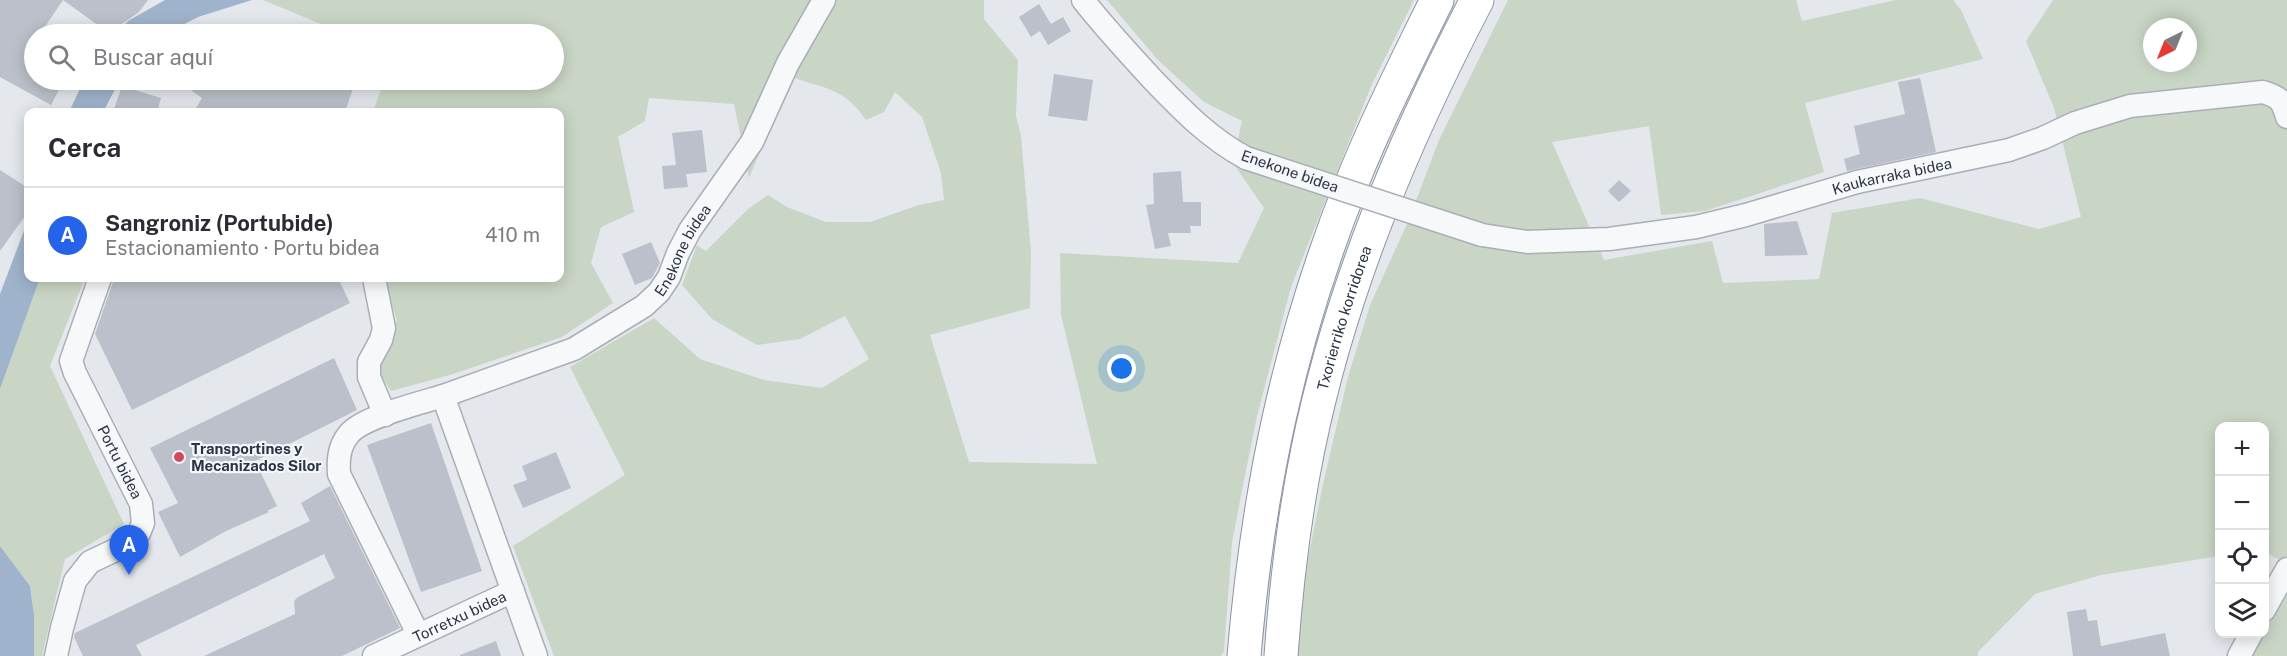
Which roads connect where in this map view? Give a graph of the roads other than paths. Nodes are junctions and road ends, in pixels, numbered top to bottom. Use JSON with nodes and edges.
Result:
{"nodes":[{"id":1,"x":824,"y":0,"type":"edge"},
{"id":2,"x":1083,"y":0,"type":"edge"},
{"id":3,"x":1437,"y":0,"type":"edge"},
{"id":4,"x":1478,"y":0,"type":"edge"},
{"id":5,"x":2287,"y":117,"type":"edge"},
{"id":6,"x":1482,"y":235,"type":"joint"},
{"id":7,"x":99,"y":282,"type":"edge"},
{"id":8,"x":375,"y":282,"type":"edge"},
{"id":9,"x":443,"y":396,"type":"junction"},
{"id":10,"x":385,"y":415,"type":"junction"},
{"id":11,"x":2287,"y":570,"type":"edge"},
{"id":12,"x":513,"y":591,"type":"junction"},
{"id":13,"x":2269,"y":603,"type":"edge"},
{"id":14,"x":418,"y":634,"type":"junction"},
{"id":15,"x":2248,"y":638,"type":"edge"},
{"id":16,"x":56,"y":656,"type":"edge"},
{"id":17,"x":374,"y":656,"type":"edge"},
{"id":18,"x":536,"y":656,"type":"edge"},
{"id":19,"x":1245,"y":656,"type":"edge"},
{"id":20,"x":1281,"y":656,"type":"edge"},
{"id":21,"x":2239,"y":656,"type":"edge"}],
"edges":[{"from":1,"to":9,"type":"street","name":"Enekone bidea"},
{"from":2,"to":6,"type":"street","name":"Enekone bidea","bridge":true},
{"from":3,"to":19,"type":"highway"},
{"from":4,"to":20,"type":"highway","name":"Txorierriko korridorea"},
{"from":5,"to":6,"type":"street","name":"Kaukarraka bidea"},
{"from":7,"to":16,"type":"street","name":"Portu bidea"},
{"from":8,"to":10,"type":"street"},
{"from":9,"to":10,"type":"street","name":"Enekone bidea"},
{"from":9,"to":12,"type":"street"},
{"from":10,"to":14,"type":"street","name":"Enekone bidea"},
{"from":11,"to":13,"type":"street"},
{"from":12,"to":14,"type":"street","name":"Torretxu bidea"},
{"from":12,"to":18,"type":"street"},
{"from":14,"to":17,"type":"street","name":"Torretxu bidea"},
{"from":15,"to":21,"type":"street"}]}
